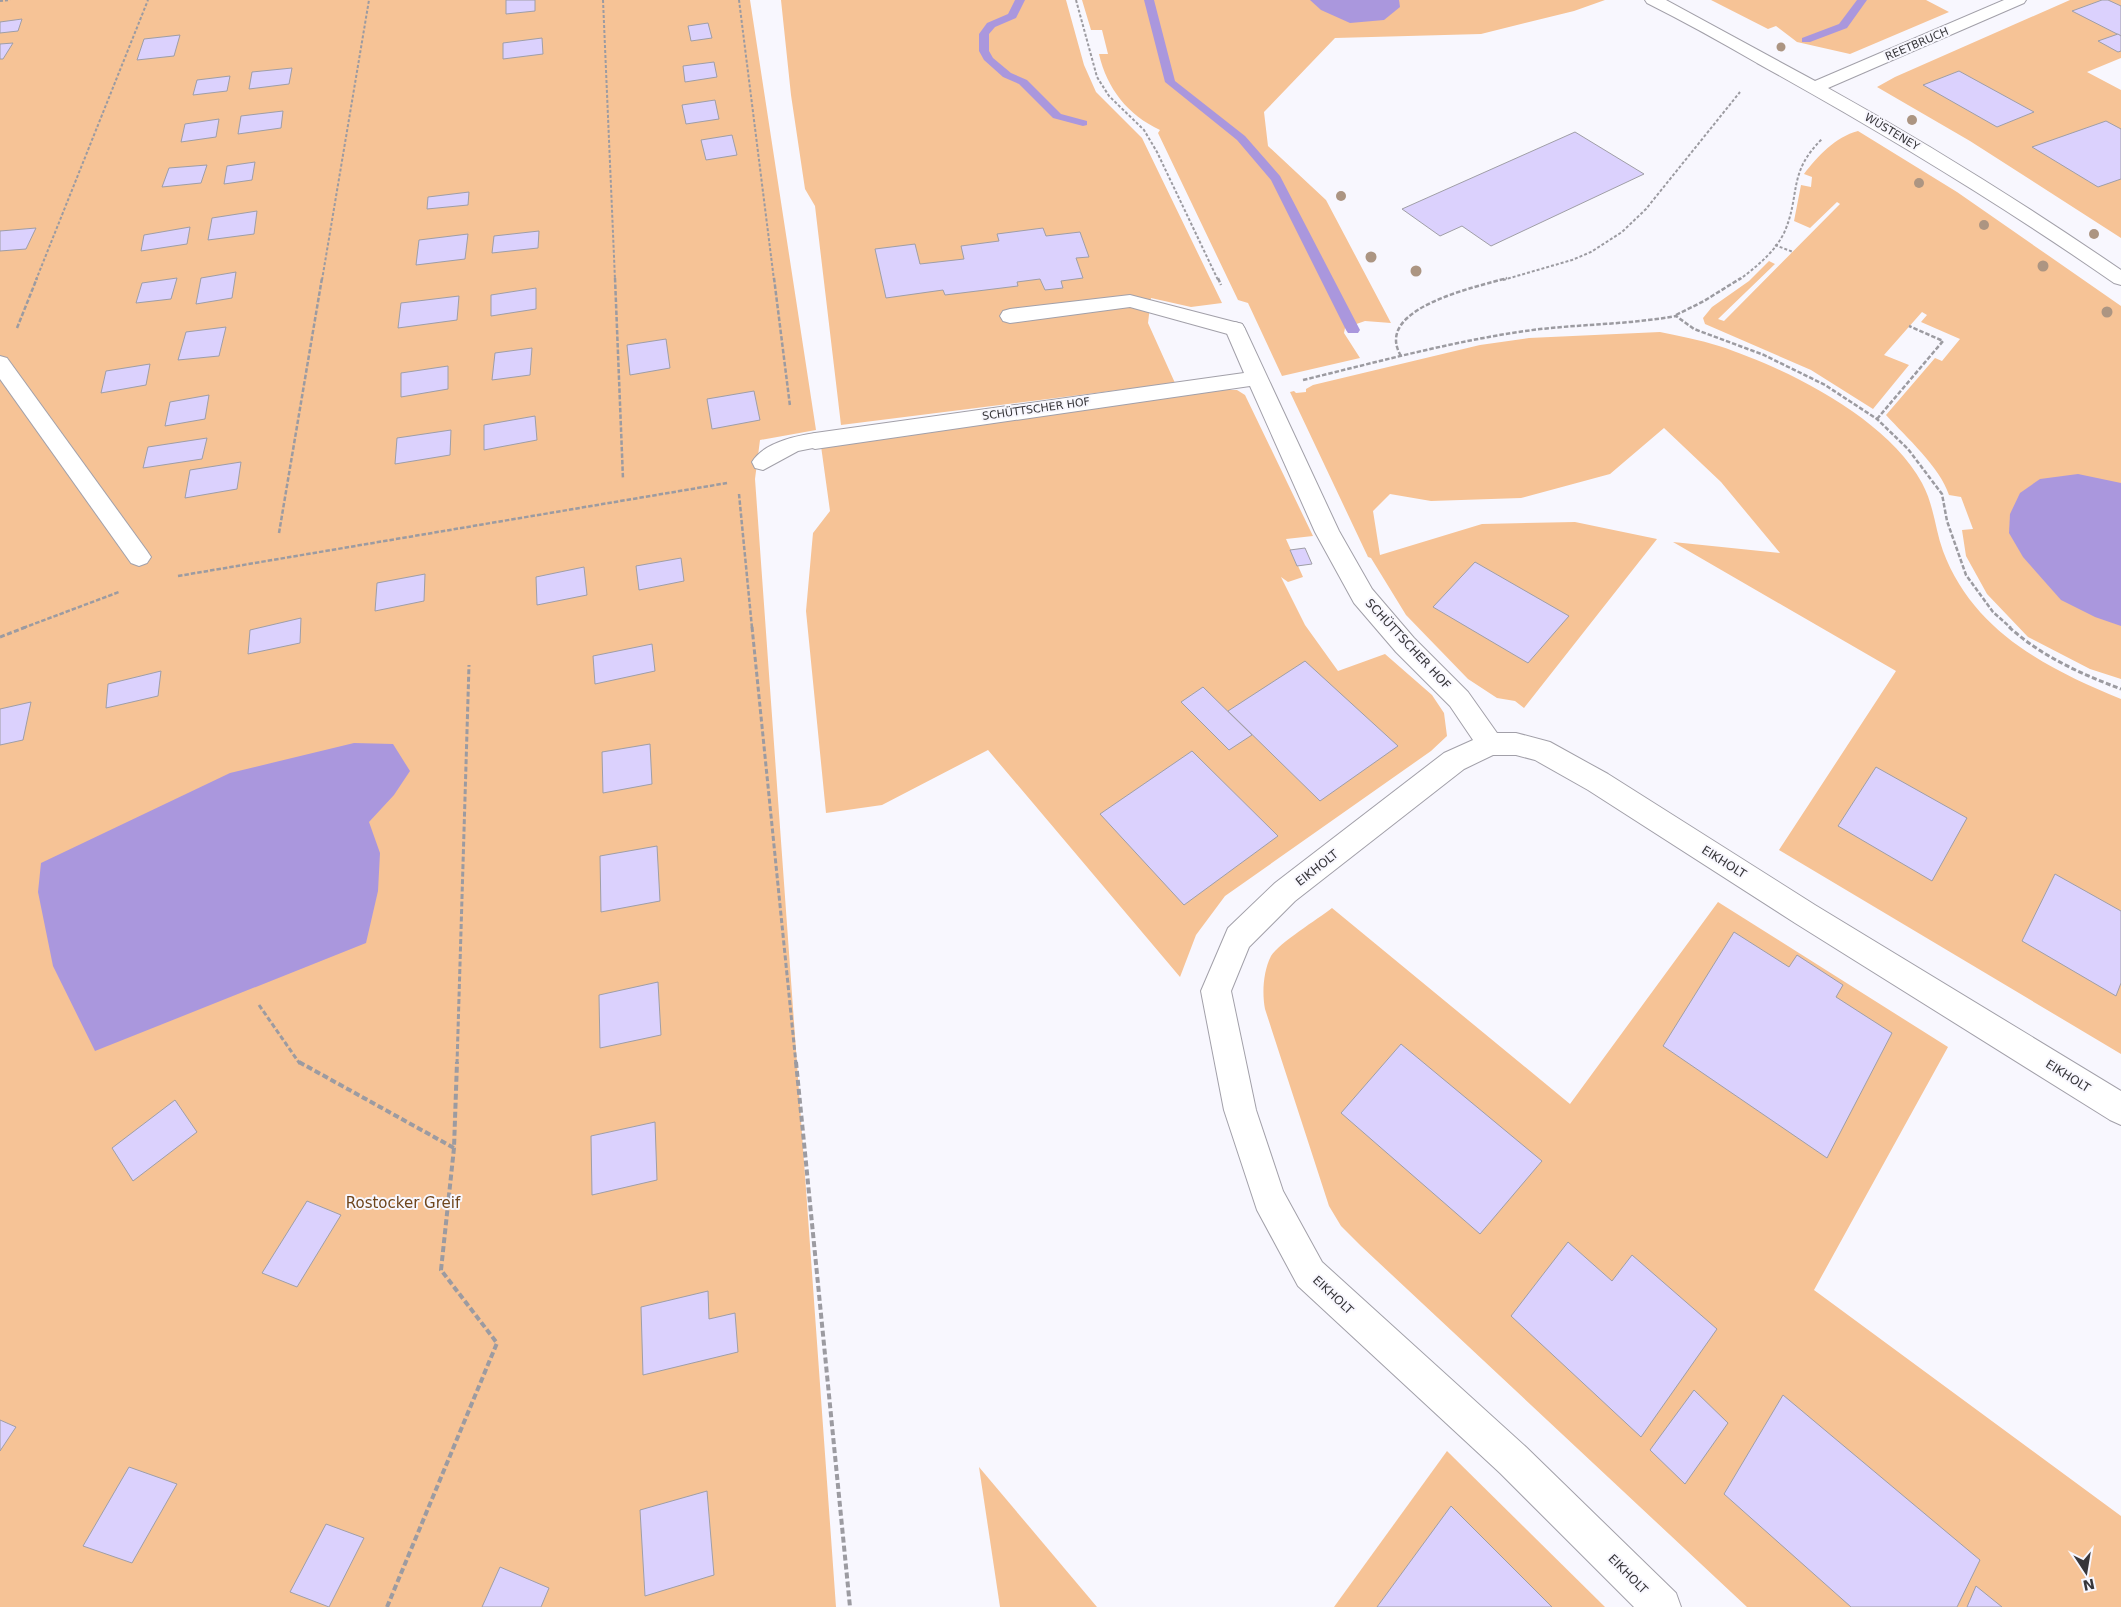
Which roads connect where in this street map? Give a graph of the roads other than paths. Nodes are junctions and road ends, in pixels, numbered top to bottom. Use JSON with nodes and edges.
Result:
{"nodes":[{"id":1,"x":1653,"y":0,"type":"edge"},
{"id":2,"x":2018,"y":0,"type":"edge"},
{"id":3,"x":1815,"y":87,"type":"junction"},
{"id":4,"x":2121,"y":279,"type":"edge"},
{"id":5,"x":1010,"y":316,"type":"dead end"},
{"id":6,"x":1,"y":364,"type":"edge"},
{"id":7,"x":1258,"y":382,"type":"junction"},
{"id":8,"x":763,"y":462,"type":"dead end"},
{"id":9,"x":139,"y":557,"type":"road end"},
{"id":10,"x":1490,"y":744,"type":"junction"},
{"id":11,"x":2121,"y":1109,"type":"edge"},
{"id":12,"x":1662,"y":1607,"type":"edge"}],
"edges":[{"from":1,"to":3,"type":"street","name":"WÜSTENEY"},
{"from":2,"to":3,"type":"street","name":"REETBRUCH"},
{"from":3,"to":4,"type":"street","name":"WÜSTENEY"},
{"from":5,"to":7,"type":"street","name":"SCHÜTTSCHER HOF"},
{"from":6,"to":9,"type":"street"},
{"from":7,"to":8,"type":"street","name":"SCHÜTTSCHER HOF"},
{"from":7,"to":10,"type":"street","name":"SCHÜTTSCHER HOF"},
{"from":10,"to":11,"type":"street","name":"EIKHOLT"},
{"from":10,"to":12,"type":"street","name":"EIKHOLT"}]}
